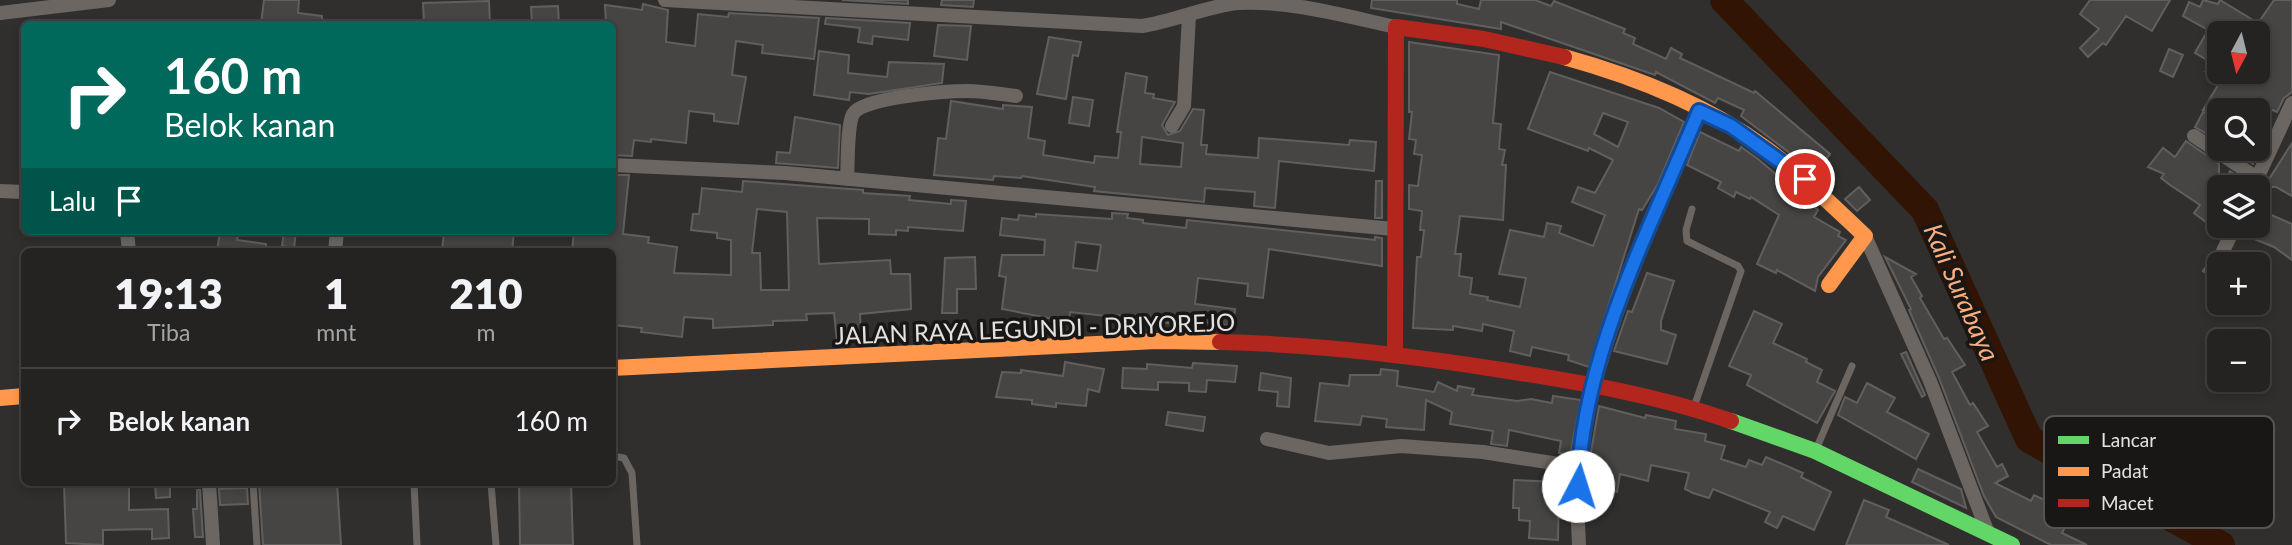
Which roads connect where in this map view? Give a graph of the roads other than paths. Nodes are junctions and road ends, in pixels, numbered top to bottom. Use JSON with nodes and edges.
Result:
{"nodes":[{"id":1,"x":108,"y":0,"type":"edge"},
{"id":2,"x":665,"y":0,"type":"edge"},
{"id":3,"x":0,"y":13,"type":"edge"},
{"id":4,"x":1189,"y":16,"type":"junction"},
{"id":5,"x":1396,"y":27,"type":"junction"},
{"id":6,"x":1016,"y":96,"type":"dead end"},
{"id":7,"x":2292,"y":103,"type":"edge"},
{"id":8,"x":1699,"y":111,"type":"junction"},
{"id":9,"x":1172,"y":126,"type":"dead end"},
{"id":10,"x":2287,"y":127,"type":"edge"},
{"id":11,"x":2194,"y":135,"type":"dead end"},
{"id":12,"x":616,"y":165,"type":"edge"},
{"id":13,"x":2245,"y":175,"type":"edge"},
{"id":14,"x":2260,"y":175,"type":"edge"},
{"id":15,"x":847,"y":179,"type":"junction"},
{"id":16,"x":0,"y":191,"type":"edge"},
{"id":17,"x":21,"y":192,"type":"edge"},
{"id":18,"x":1692,"y":209,"type":"dead end"},
{"id":19,"x":1394,"y":229,"type":"junction"},
{"id":20,"x":1865,"y":236,"type":"junction"},
{"id":21,"x":2229,"y":238,"type":"edge"},
{"id":22,"x":2223,"y":251,"type":"dead end"},
{"id":23,"x":1829,"y":285,"type":"dead end"},
{"id":24,"x":1395,"y":353,"type":"junction"},
{"id":25,"x":1852,"y":366,"type":"dead end"},
{"id":26,"x":616,"y":368,"type":"edge"},
{"id":27,"x":1594,"y":384,"type":"junction"},
{"id":28,"x":21,"y":396,"type":"edge"},
{"id":29,"x":0,"y":398,"type":"edge"},
{"id":30,"x":1693,"y":408,"type":"junction"},
{"id":31,"x":1268,"y":439,"type":"dead end"},
{"id":32,"x":1815,"y":451,"type":"junction"},
{"id":33,"x":616,"y":457,"type":"edge"},
{"id":34,"x":1578,"y":467,"type":"junction"},
{"id":35,"x":209,"y":486,"type":"edge"},
{"id":36,"x":254,"y":486,"type":"edge"},
{"id":37,"x":414,"y":486,"type":"edge"},
{"id":38,"x":491,"y":486,"type":"edge"},
{"id":39,"x":1987,"y":533,"type":"junction"},
{"id":40,"x":213,"y":545,"type":"edge"},
{"id":41,"x":257,"y":545,"type":"edge"},
{"id":42,"x":418,"y":545,"type":"edge"},
{"id":43,"x":496,"y":545,"type":"edge"},
{"id":44,"x":636,"y":545,"type":"edge"},
{"id":45,"x":1579,"y":545,"type":"edge"},
{"id":46,"x":2012,"y":545,"type":"edge"}],
"edges":[{"from":1,"to":3,"type":"street"},
{"from":2,"to":4,"type":"street"},
{"from":4,"to":5,"type":"street"},
{"from":4,"to":9,"type":"street"},
{"from":5,"to":8,"type":"main road"},
{"from":5,"to":19,"type":"main road"},
{"from":6,"to":15,"type":"street"},
{"from":7,"to":10,"type":"street"},
{"from":8,"to":20,"type":"main road"},
{"from":8,"to":27,"type":"street"},
{"from":10,"to":14,"type":"street"},
{"from":11,"to":13,"type":"street"},
{"from":12,"to":15,"type":"street"},
{"from":15,"to":19,"type":"street"},
{"from":16,"to":17,"type":"street"},
{"from":18,"to":30,"type":"lane"},
{"from":19,"to":24,"type":"main road"},
{"from":20,"to":23,"type":"main road"},
{"from":20,"to":39,"type":"street"},
{"from":21,"to":22,"type":"street"},
{"from":24,"to":26,"type":"main road","name":"JALAN RAYA LEGUNDI - DRIYOREJO"},
{"from":24,"to":27,"type":"main road","name":"JALAN RAYA LEGUNDI - DRIYOREJO"},
{"from":25,"to":32,"type":"lane"},
{"from":27,"to":30,"type":"main road","name":"JALAN RAYA LEGUNDI - DRIYOREJO"},
{"from":27,"to":34,"type":"street"},
{"from":28,"to":29,"type":"main road"},
{"from":30,"to":32,"type":"main road","name":"JALAN RAYA LEGUNDI - DRIYOREJO"},
{"from":31,"to":34,"type":"street"},
{"from":32,"to":39,"type":"main road","name":"JALAN RAYA LEGUNDI - DRIYOREJO"},
{"from":33,"to":44,"type":"lane"},
{"from":34,"to":45,"type":"street"},
{"from":35,"to":40,"type":"street"},
{"from":36,"to":41,"type":"lane"},
{"from":37,"to":42,"type":"lane"},
{"from":38,"to":43,"type":"lane"},
{"from":39,"to":46,"type":"main road","name":"JALAN RAYA LEGUNDI - DRIYOREJO"}]}
